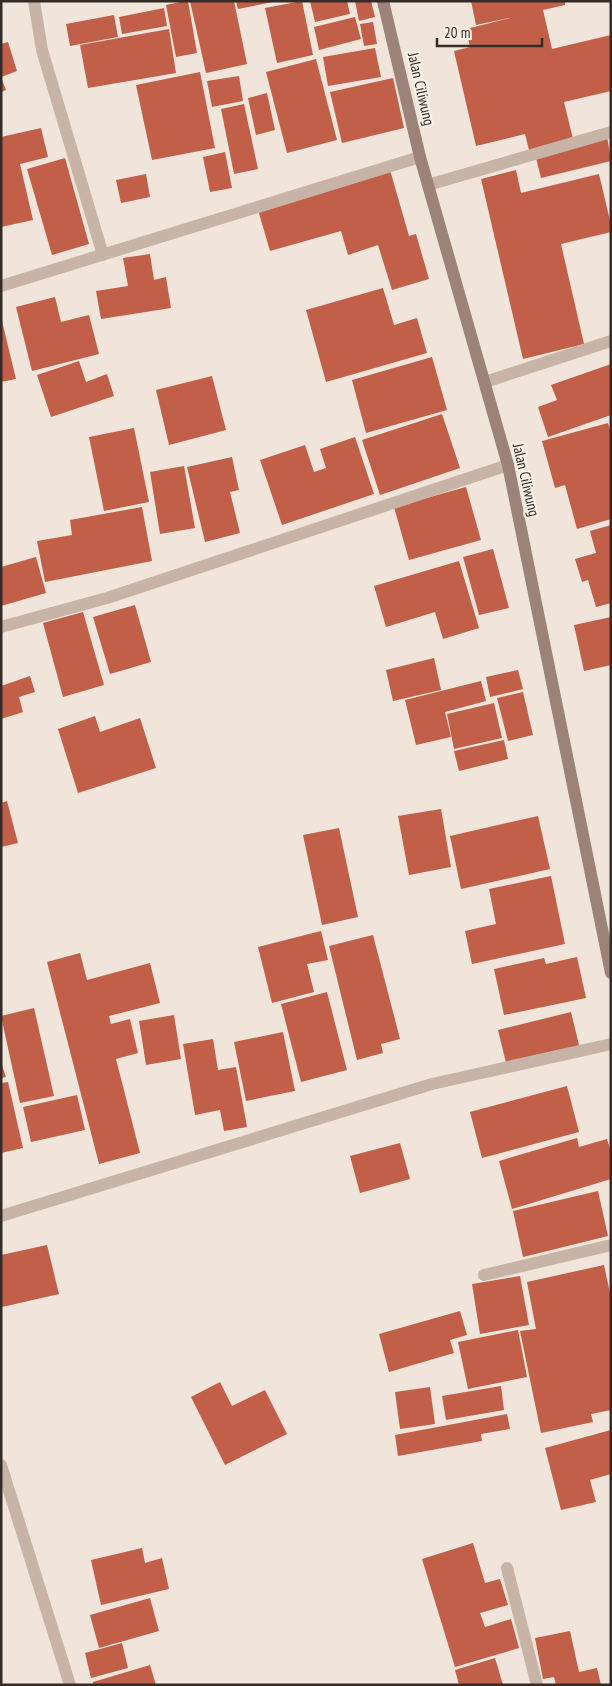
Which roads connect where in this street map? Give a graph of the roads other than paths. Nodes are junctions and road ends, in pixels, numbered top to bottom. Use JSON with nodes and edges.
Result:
{"nodes":[{"id":1,"x":34,"y":1,"type":"edge"},
{"id":2,"x":383,"y":1,"type":"edge"},
{"id":3,"x":611,"y":132,"type":"edge"},
{"id":4,"x":420,"y":157,"type":"junction"},
{"id":5,"x":428,"y":185,"type":"junction"},
{"id":6,"x":103,"y":255,"type":"junction"},
{"id":7,"x":1,"y":286,"type":"edge"},
{"id":8,"x":611,"y":341,"type":"edge"},
{"id":9,"x":484,"y":382,"type":"junction"},
{"id":10,"x":508,"y":465,"type":"junction"},
{"id":11,"x":1,"y":627,"type":"edge"},
{"id":12,"x":611,"y":973,"type":"edge"},
{"id":13,"x":611,"y":1044,"type":"edge"},
{"id":14,"x":1,"y":1216,"type":"edge"},
{"id":15,"x":611,"y":1245,"type":"edge"},
{"id":16,"x":484,"y":1275,"type":"dead end"},
{"id":17,"x":1,"y":1465,"type":"edge"},
{"id":18,"x":507,"y":1568,"type":"dead end"},
{"id":19,"x":70,"y":1685,"type":"edge"},
{"id":20,"x":537,"y":1685,"type":"edge"}],
"edges":[{"from":1,"to":6,"type":"street"},
{"from":2,"to":4,"type":"main road","name":"Jalan Ciliwung"},
{"from":3,"to":5,"type":"street"},
{"from":4,"to":5,"type":"main road","name":"Jalan Ciliwung"},
{"from":4,"to":6,"type":"street"},
{"from":5,"to":9,"type":"main road","name":"Jalan Ciliwung"},
{"from":6,"to":7,"type":"street"},
{"from":8,"to":9,"type":"street"},
{"from":9,"to":10,"type":"main road","name":"Jalan Ciliwung"},
{"from":10,"to":11,"type":"street"},
{"from":10,"to":12,"type":"main road","name":"Jalan Ciliwung"},
{"from":13,"to":14,"type":"street"},
{"from":15,"to":16,"type":"street"},
{"from":17,"to":19,"type":"street"},
{"from":18,"to":20,"type":"street"}]}
